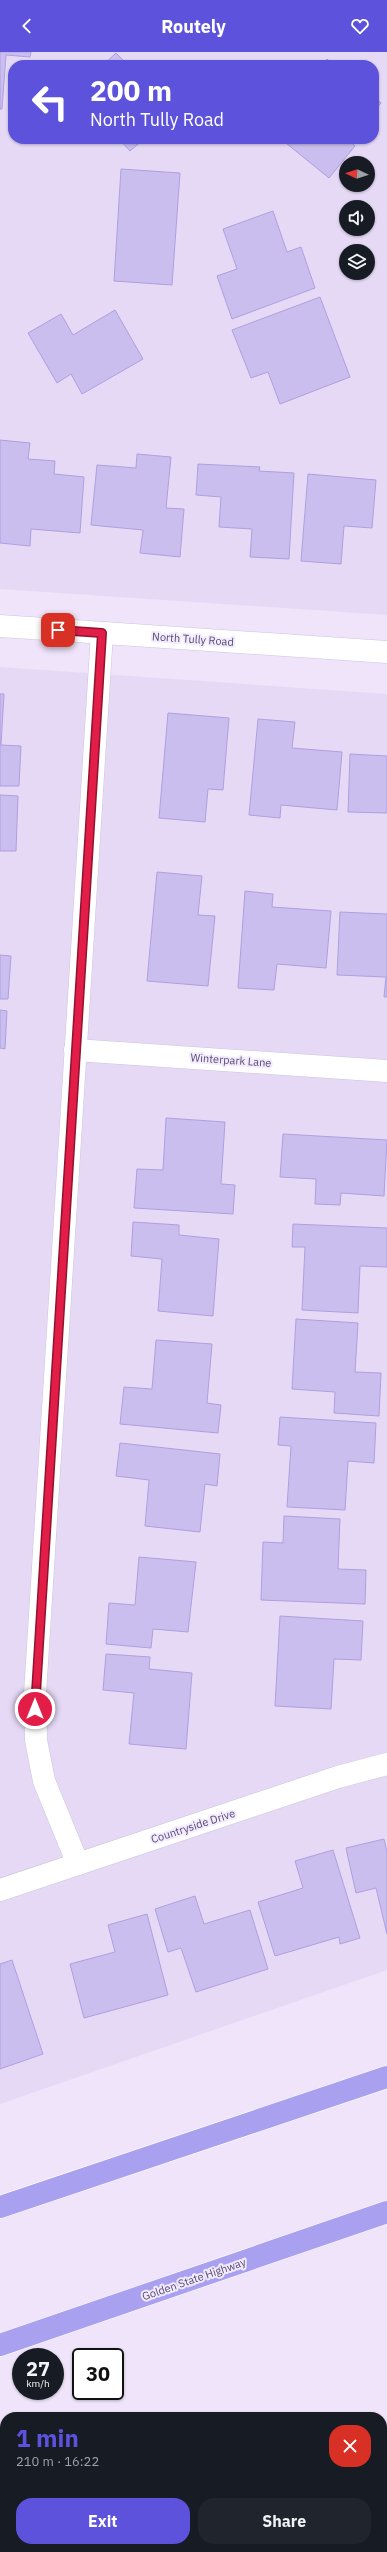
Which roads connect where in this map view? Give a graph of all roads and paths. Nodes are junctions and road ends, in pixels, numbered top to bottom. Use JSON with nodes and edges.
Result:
{"nodes":[{"id":1,"x":0,"y":626,"type":"edge"},
{"id":2,"x":102,"y":633,"type":"junction"},
{"id":3,"x":387,"y":652,"type":"edge"},
{"id":4,"x":75,"y":1050,"type":"junction"},
{"id":5,"x":387,"y":1071,"type":"edge"},
{"id":6,"x":387,"y":1764,"type":"edge"},
{"id":7,"x":78,"y":1864,"type":"junction"},
{"id":8,"x":0,"y":1890,"type":"edge"},
{"id":9,"x":387,"y":2077,"type":"edge"},
{"id":10,"x":0,"y":2207,"type":"edge"},
{"id":11,"x":387,"y":2212,"type":"edge"},
{"id":12,"x":0,"y":2345,"type":"edge"}],
"edges":[{"from":1,"to":2,"type":"street","name":"North Tully Road"},
{"from":2,"to":3,"type":"street","name":"North Tully Road"},
{"from":2,"to":4,"type":"street"},
{"from":4,"to":5,"type":"street","name":"Winterpark Lane"},
{"from":4,"to":7,"type":"street"},
{"from":6,"to":7,"type":"street","name":"Countryside Drive"},
{"from":7,"to":8,"type":"street","name":"Countryside Drive"},
{"from":9,"to":10,"type":"highway"},
{"from":11,"to":12,"type":"highway","name":"Golden State Highway"}]}
